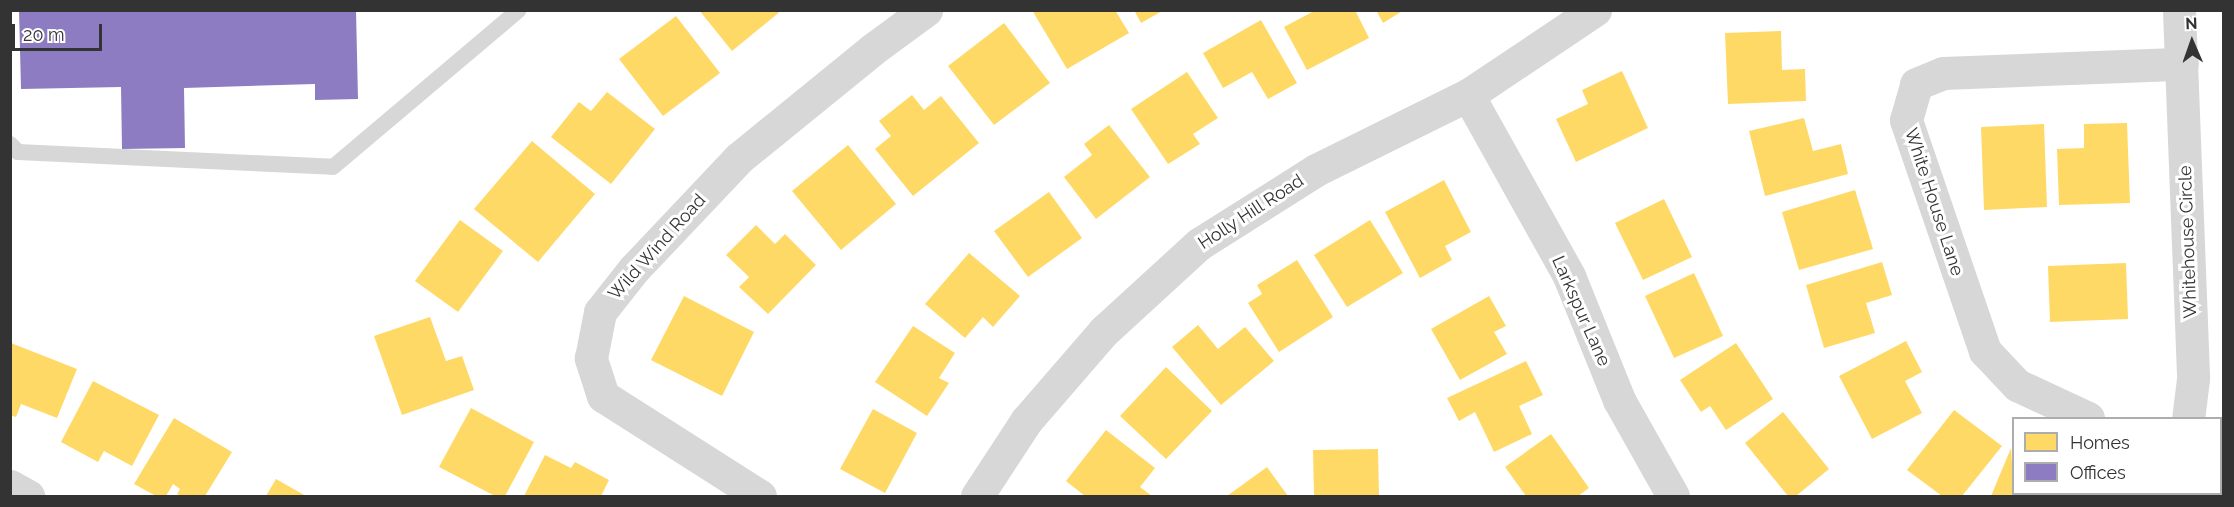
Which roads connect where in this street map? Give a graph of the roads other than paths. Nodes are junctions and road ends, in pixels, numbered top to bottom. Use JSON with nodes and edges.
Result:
{"nodes":[{"id":1,"x":519,"y":10,"type":"edge"},
{"id":2,"x":926,"y":10,"type":"edge"},
{"id":3,"x":1595,"y":10,"type":"edge"},
{"id":4,"x":2179,"y":10,"type":"edge"},
{"id":5,"x":2182,"y":64,"type":"junction"},
{"id":6,"x":1468,"y":95,"type":"junction"},
{"id":7,"x":10,"y":144,"type":"edge"},
{"id":8,"x":2086,"y":417,"type":"edge"},
{"id":9,"x":2188,"y":417,"type":"edge"},
{"id":10,"x":760,"y":496,"type":"edge"},
{"id":11,"x":977,"y":496,"type":"edge"},
{"id":12,"x":1673,"y":496,"type":"edge"}],
"edges":[{"from":1,"to":7,"type":"lane"},
{"from":2,"to":10,"type":"street","name":"Wild Wind Road"},
{"from":3,"to":6,"type":"street","name":"Holly Hill Road"},
{"from":4,"to":5,"type":"street","name":"Whitehouse Circle"},
{"from":5,"to":8,"type":"street","name":"White House Lane"},
{"from":5,"to":9,"type":"street","name":"Whitehouse Circle"},
{"from":6,"to":11,"type":"street","name":"Holly Hill Road"},
{"from":6,"to":12,"type":"street","name":"Larkspur Lane"}]}
